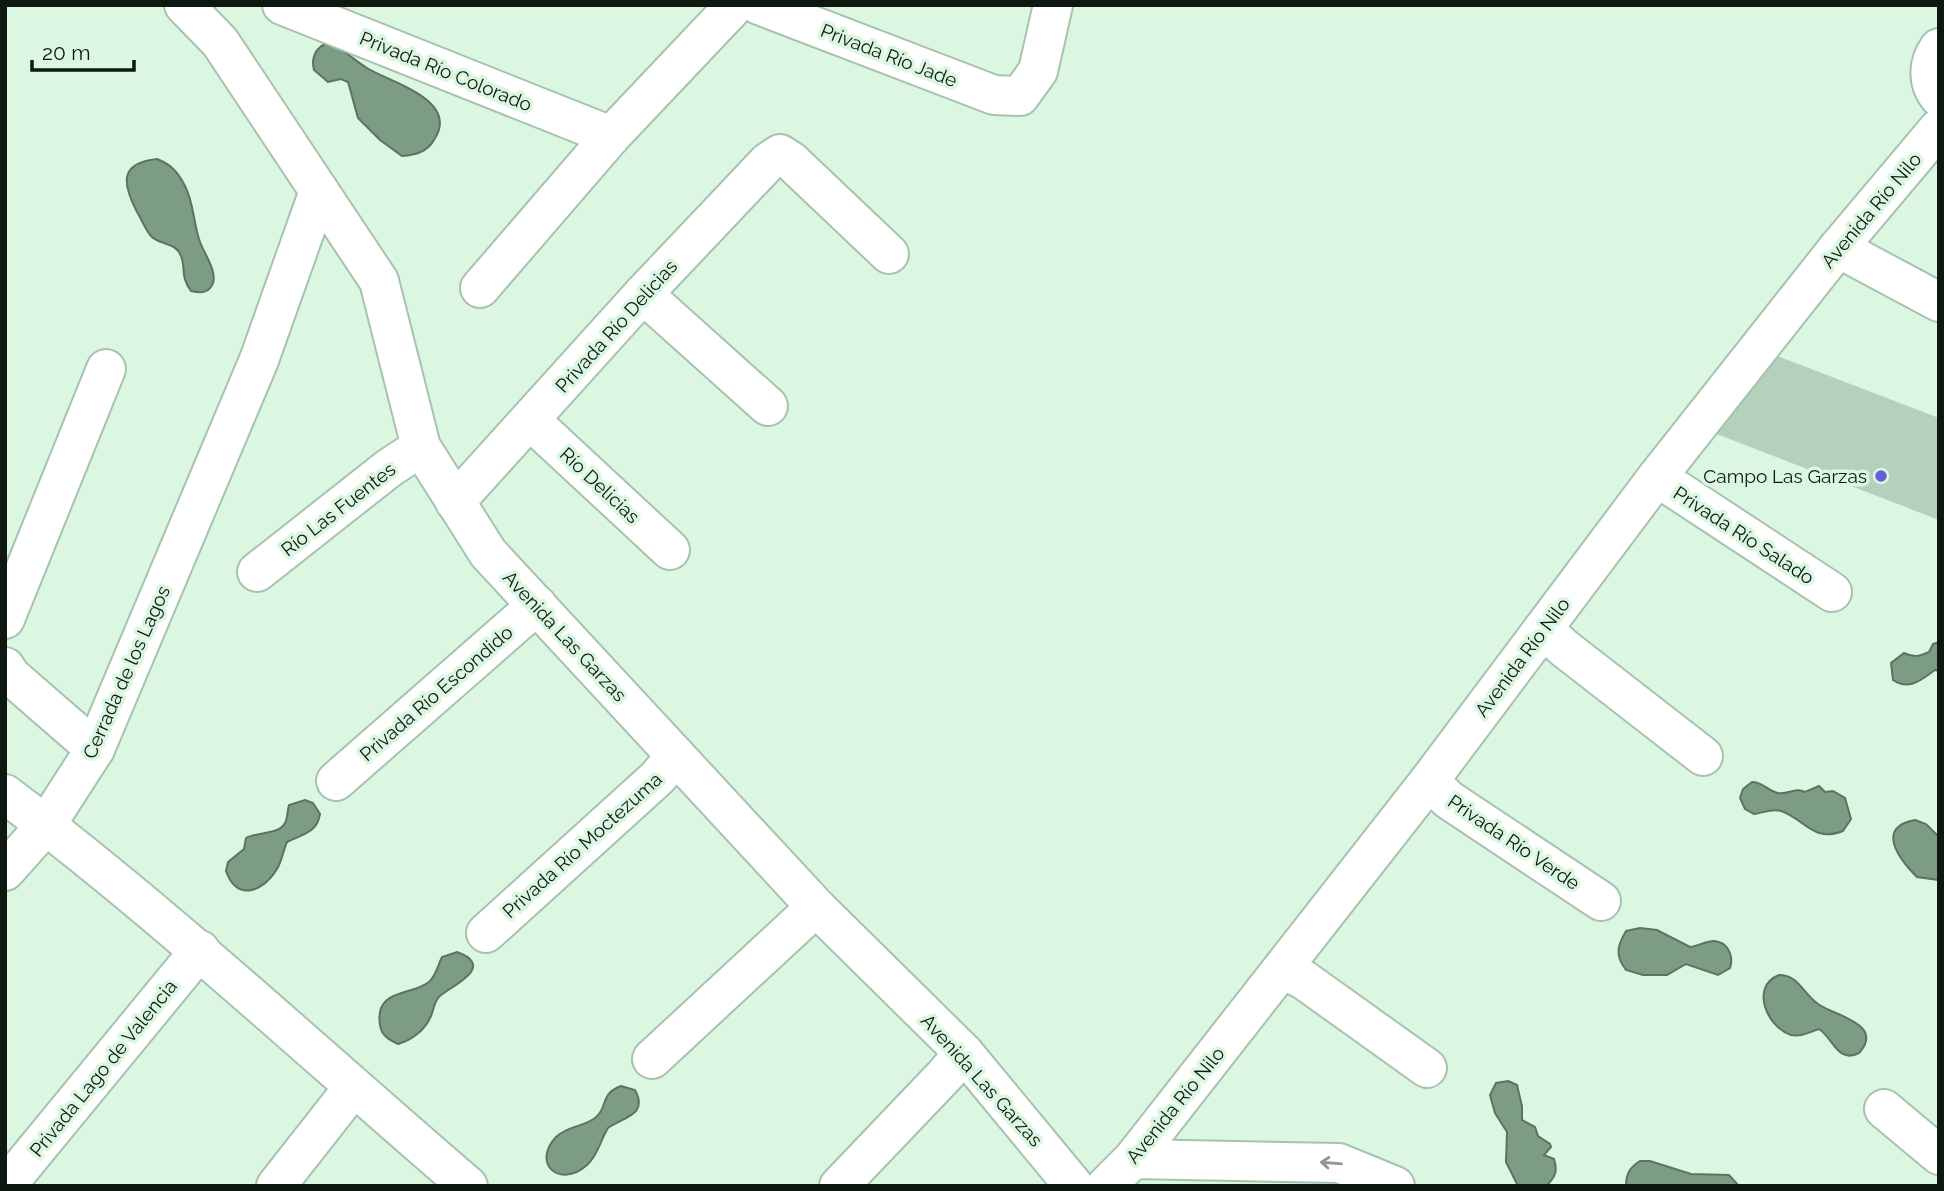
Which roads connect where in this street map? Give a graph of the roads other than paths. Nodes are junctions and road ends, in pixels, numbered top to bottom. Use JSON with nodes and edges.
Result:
{"nodes":[{"id":1,"x":184,"y":5,"type":"edge"},
{"id":2,"x":282,"y":5,"type":"edge"},
{"id":3,"x":735,"y":5,"type":"edge"},
{"id":4,"x":758,"y":5,"type":"edge"},
{"id":5,"x":1053,"y":5,"type":"edge"},
{"id":6,"x":823,"y":17,"type":"edge"},
{"id":7,"x":1939,"y":48,"type":"edge"},
{"id":8,"x":1939,"y":97,"type":"edge"},
{"id":9,"x":1939,"y":128,"type":"edge"},
{"id":10,"x":611,"y":136,"type":"junction"},
{"id":11,"x":319,"y":191,"type":"junction"},
{"id":12,"x":1838,"y":248,"type":"junction"},
{"id":13,"x":889,"y":254,"type":"dead end"},
{"id":14,"x":480,"y":288,"type":"dead end"},
{"id":15,"x":643,"y":294,"type":"junction"},
{"id":16,"x":1939,"y":302,"type":"edge"},
{"id":17,"x":106,"y":369,"type":"dead end"},
{"id":18,"x":768,"y":406,"type":"dead end"},
{"id":19,"x":531,"y":421,"type":"junction"},
{"id":20,"x":421,"y":447,"type":"junction"},
{"id":21,"x":1657,"y":477,"type":"junction"},
{"id":22,"x":455,"y":502,"type":"junction"},
{"id":23,"x":670,"y":550,"type":"dead end"},
{"id":24,"x":257,"y":572,"type":"dead end"},
{"id":25,"x":1832,"y":592,"type":"dead end"},
{"id":26,"x":537,"y":605,"type":"junction"},
{"id":27,"x":5,"y":619,"type":"edge"},
{"id":28,"x":1543,"y":629,"type":"junction"},
{"id":29,"x":5,"y":667,"type":"edge"},
{"id":30,"x":95,"y":749,"type":"junction"},
{"id":31,"x":676,"y":756,"type":"junction"},
{"id":32,"x":1703,"y":756,"type":"dead end"},
{"id":33,"x":336,"y":780,"type":"dead end"},
{"id":34,"x":1429,"y":781,"type":"junction"},
{"id":35,"x":5,"y":793,"type":"edge"},
{"id":36,"x":46,"y":825,"type":"junction"},
{"id":37,"x":5,"y":871,"type":"edge"},
{"id":38,"x":1601,"y":901,"type":"dead end"},
{"id":39,"x":816,"y":906,"type":"junction"},
{"id":40,"x":486,"y":933,"type":"dead end"},
{"id":41,"x":200,"y":950,"type":"junction"},
{"id":42,"x":1282,"y":969,"type":"junction"},
{"id":43,"x":964,"y":1053,"type":"junction"},
{"id":44,"x":652,"y":1059,"type":"dead end"},
{"id":45,"x":1427,"y":1068,"type":"dead end"},
{"id":46,"x":354,"y":1088,"type":"junction"},
{"id":47,"x":1884,"y":1109,"type":"dead end"},
{"id":48,"x":1939,"y":1155,"type":"edge"},
{"id":49,"x":1133,"y":1159,"type":"junction"},
{"id":50,"x":6,"y":1186,"type":"edge"},
{"id":51,"x":276,"y":1186,"type":"edge"},
{"id":52,"x":468,"y":1186,"type":"edge"},
{"id":53,"x":839,"y":1186,"type":"edge"},
{"id":54,"x":1074,"y":1186,"type":"edge"},
{"id":55,"x":1106,"y":1186,"type":"edge"},
{"id":56,"x":1395,"y":1186,"type":"edge"}],
"edges":[{"from":1,"to":11,"type":"street","name":"Avenida Las Garzas"},
{"from":2,"to":10,"type":"street","name":"Privada Río Colorado"},
{"from":3,"to":10,"type":"street"},
{"from":4,"to":6,"type":"street","name":"Privada Río Jade"},
{"from":5,"to":6,"type":"street","name":"Privada Río Jade"},
{"from":7,"to":8,"type":"street"},
{"from":9,"to":12,"type":"street","name":"Avenida Río Nilo"},
{"from":10,"to":14,"type":"street"},
{"from":11,"to":20,"type":"street","name":"Avenida Las Garzas"},
{"from":11,"to":30,"type":"street","name":"Cerrada de los Lagos"},
{"from":12,"to":16,"type":"street"},
{"from":12,"to":21,"type":"street","name":"Avenida Río Nilo"},
{"from":13,"to":15,"type":"street","name":"Privada Río Delicias"},
{"from":15,"to":18,"type":"street"},
{"from":15,"to":19,"type":"street","name":"Privada Río Delicias"},
{"from":17,"to":27,"type":"street"},
{"from":19,"to":22,"type":"street","name":"Privada Río Delicias"},
{"from":19,"to":23,"type":"street","name":"Río Delicias"},
{"from":20,"to":22,"type":"street","name":"Avenida Las Garzas"},
{"from":20,"to":24,"type":"street","name":"Río Las Fuentes"},
{"from":21,"to":25,"type":"street","name":"Privada Río Salado"},
{"from":21,"to":28,"type":"street","name":"Avenida Río Nilo"},
{"from":22,"to":26,"type":"street","name":"Avenida Las Garzas"},
{"from":26,"to":31,"type":"street","name":"Avenida Las Garzas"},
{"from":26,"to":33,"type":"street","name":"Privada Río Escondido"},
{"from":28,"to":32,"type":"street"},
{"from":28,"to":34,"type":"street","name":"Avenida Río Nilo"},
{"from":29,"to":30,"type":"street"},
{"from":30,"to":36,"type":"street","name":"Cerrada de los Lagos"},
{"from":31,"to":39,"type":"street","name":"Avenida Las Garzas"},
{"from":31,"to":40,"type":"street","name":"Privada Río Moctezuma"},
{"from":34,"to":38,"type":"street","name":"Privada Río Verde"},
{"from":34,"to":42,"type":"street","name":"Avenida Río Nilo"},
{"from":35,"to":36,"type":"street"},
{"from":36,"to":37,"type":"street","name":"Cerrada de los Lagos"},
{"from":36,"to":41,"type":"street"},
{"from":39,"to":43,"type":"street","name":"Avenida Las Garzas"},
{"from":39,"to":44,"type":"street"},
{"from":41,"to":46,"type":"street"},
{"from":41,"to":50,"type":"street","name":"Privada Lago de Valencia"},
{"from":42,"to":45,"type":"street"},
{"from":42,"to":49,"type":"street","name":"Avenida Río Nilo"},
{"from":43,"to":53,"type":"street"},
{"from":43,"to":54,"type":"street","name":"Avenida Las Garzas"},
{"from":46,"to":51,"type":"street"},
{"from":46,"to":52,"type":"street"},
{"from":47,"to":48,"type":"street"},
{"from":49,"to":55,"type":"street","name":"Avenida Río Nilo"},
{"from":56,"to":49,"type":"street","one_way":true}]}
